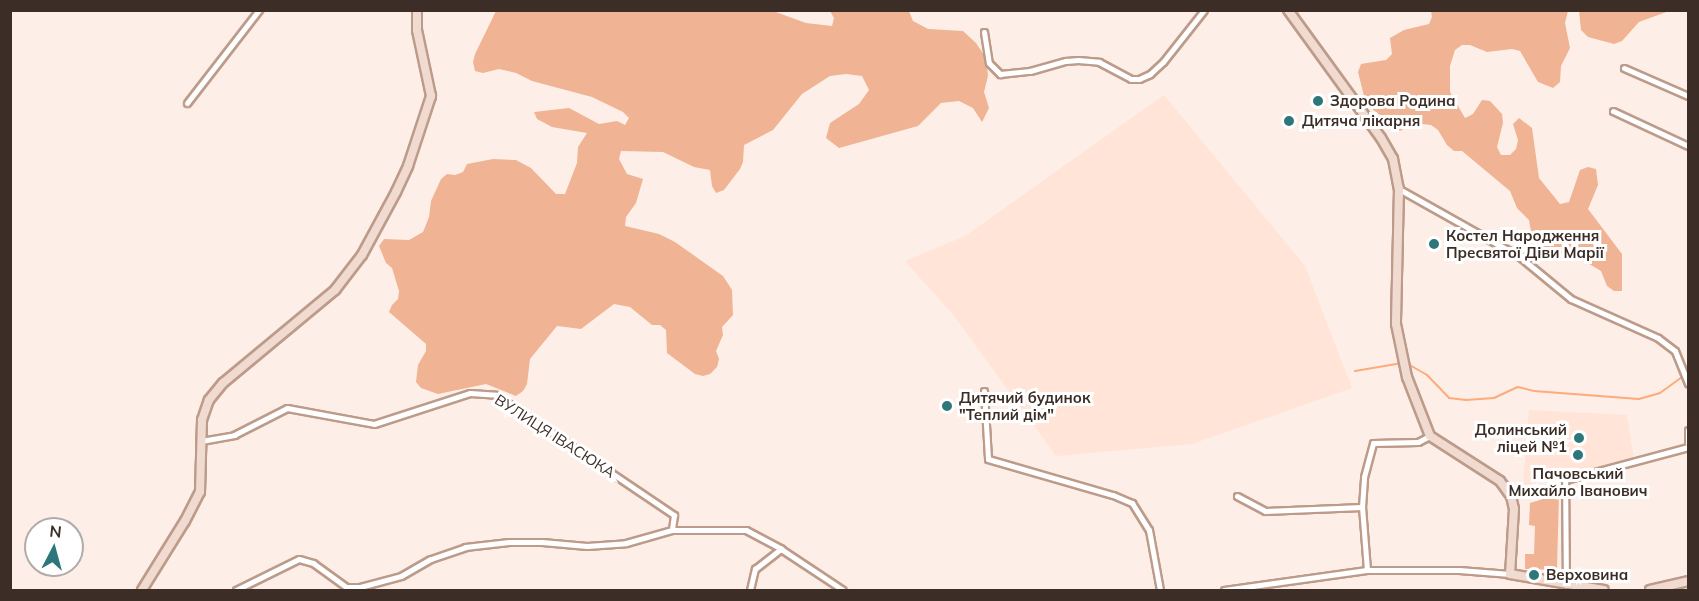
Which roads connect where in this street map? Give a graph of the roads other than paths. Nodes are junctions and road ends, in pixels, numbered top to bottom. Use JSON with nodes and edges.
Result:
{"nodes":[{"id":1,"x":259,"y":10,"type":"edge"},
{"id":2,"x":417,"y":10,"type":"edge"},
{"id":3,"x":1204,"y":10,"type":"edge"},
{"id":4,"x":1288,"y":10,"type":"edge"},
{"id":5,"x":984,"y":32,"type":"dead end"},
{"id":6,"x":1624,"y":68,"type":"dead end"},
{"id":7,"x":1689,"y":96,"type":"edge"},
{"id":8,"x":187,"y":103,"type":"dead end"},
{"id":9,"x":1613,"y":111,"type":"dead end"},
{"id":10,"x":1689,"y":146,"type":"edge"},
{"id":11,"x":1400,"y":189,"type":"junction"},
{"id":12,"x":1689,"y":383,"type":"edge"},
{"id":13,"x":984,"y":391,"type":"dead end"},
{"id":14,"x":1689,"y":430,"type":"edge"},
{"id":15,"x":1430,"y":436,"type":"junction"},
{"id":16,"x":201,"y":441,"type":"junction"},
{"id":17,"x":1689,"y":445,"type":"edge"},
{"id":18,"x":1237,"y":496,"type":"dead end"},
{"id":19,"x":1362,"y":507,"type":"junction"},
{"id":20,"x":672,"y":530,"type":"junction"},
{"id":21,"x":781,"y":549,"type":"junction"},
{"id":22,"x":1367,"y":570,"type":"junction"},
{"id":23,"x":1510,"y":574,"type":"junction"},
{"id":24,"x":1689,"y":581,"type":"edge"},
{"id":25,"x":1566,"y":585,"type":"junction"},
{"id":26,"x":1655,"y":590,"type":"edge"},
{"id":27,"x":142,"y":591,"type":"edge"},
{"id":28,"x":236,"y":591,"type":"edge"},
{"id":29,"x":750,"y":591,"type":"edge"},
{"id":30,"x":843,"y":591,"type":"edge"},
{"id":31,"x":1160,"y":591,"type":"edge"},
{"id":32,"x":1224,"y":591,"type":"edge"},
{"id":33,"x":1604,"y":591,"type":"edge"},
{"id":34,"x":1650,"y":591,"type":"edge"}],
"edges":[{"from":1,"to":8,"type":"street"},
{"from":2,"to":16,"type":"street"},
{"from":3,"to":5,"type":"street"},
{"from":4,"to":11,"type":"street"},
{"from":6,"to":7,"type":"street"},
{"from":9,"to":10,"type":"street"},
{"from":11,"to":12,"type":"street"},
{"from":11,"to":15,"type":"street"},
{"from":13,"to":31,"type":"street"},
{"from":14,"to":17,"type":"street"},
{"from":15,"to":19,"type":"street"},
{"from":15,"to":23,"type":"street"},
{"from":16,"to":20,"type":"street","name":"ВУЛИЦЯ ІВАСЮКА"},
{"from":16,"to":27,"type":"street"},
{"from":17,"to":25,"type":"street"},
{"from":18,"to":19,"type":"street"},
{"from":19,"to":22,"type":"street"},
{"from":20,"to":21,"type":"street"},
{"from":20,"to":28,"type":"street"},
{"from":21,"to":29,"type":"street"},
{"from":21,"to":30,"type":"street"},
{"from":22,"to":23,"type":"street"},
{"from":22,"to":32,"type":"street"},
{"from":23,"to":25,"type":"street"},
{"from":24,"to":26,"type":"street"},
{"from":25,"to":33,"type":"street"},
{"from":26,"to":34,"type":"street"}]}
